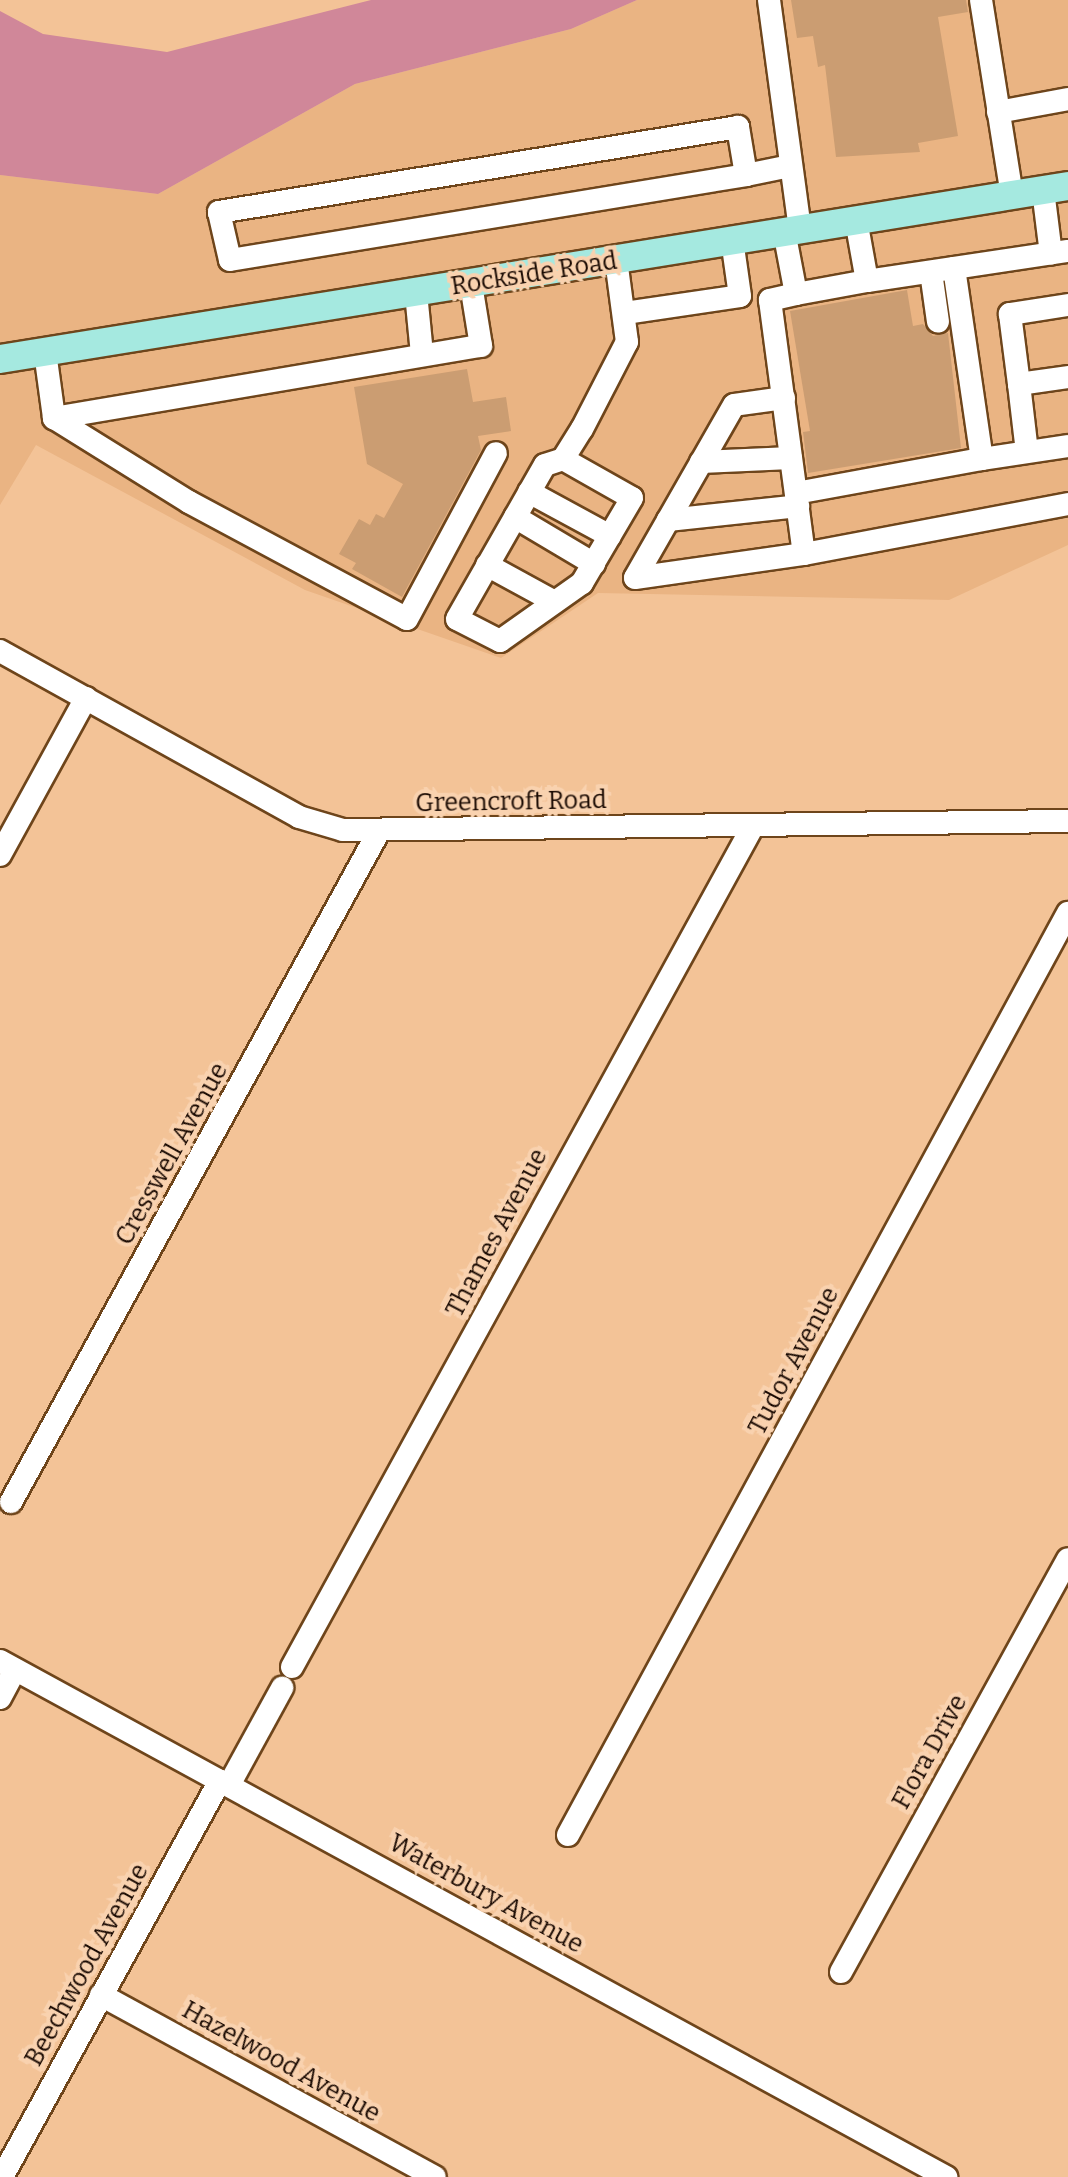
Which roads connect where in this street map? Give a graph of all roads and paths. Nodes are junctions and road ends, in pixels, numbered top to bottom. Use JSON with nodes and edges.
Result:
{"nodes":[{"id":1,"x":769,"y":0,"type":"edge"},
{"id":2,"x":981,"y":0,"type":"edge"},
{"id":3,"x":1068,"y":99,"type":"edge"},
{"id":4,"x":998,"y":112,"type":"junction"},
{"id":5,"x":790,"y":166,"type":"junction"},
{"id":6,"x":746,"y":176,"type":"junction"},
{"id":7,"x":1055,"y":188,"type":"edge"},
{"id":8,"x":1012,"y":196,"type":"junction"},
{"id":9,"x":856,"y":220,"type":"junction"},
{"id":10,"x":792,"y":230,"type":"junction"},
{"id":11,"x":732,"y":240,"type":"junction"},
{"id":12,"x":1059,"y":252,"type":"edge"},
{"id":13,"x":616,"y":260,"type":"junction"},
{"id":14,"x":942,"y":270,"type":"junction"},
{"id":15,"x":867,"y":282,"type":"junction"},
{"id":16,"x":471,"y":284,"type":"junction"},
{"id":17,"x":416,"y":293,"type":"junction"},
{"id":18,"x":796,"y":294,"type":"junction"},
{"id":19,"x":1068,"y":305,"type":"edge"},
{"id":20,"x":625,"y":313,"type":"junction"},
{"id":21,"x":938,"y":322,"type":"dead end"},
{"id":22,"x":45,"y":352,"type":"junction"},
{"id":23,"x":422,"y":354,"type":"junction"},
{"id":24,"x":0,"y":359,"type":"edge"},
{"id":25,"x":1068,"y":377,"type":"edge"},
{"id":26,"x":1018,"y":384,"type":"junction"},
{"id":27,"x":784,"y":398,"type":"junction"},
{"id":28,"x":54,"y":418,"type":"junction"},
{"id":29,"x":1068,"y":446,"type":"edge"},
{"id":30,"x":1027,"y":452,"type":"junction"},
{"id":31,"x":496,"y":453,"type":"dead end"},
{"id":32,"x":792,"y":458,"type":"junction"},
{"id":33,"x":563,"y":459,"type":"junction"},
{"id":34,"x":982,"y":459,"type":"junction"},
{"id":35,"x":702,"y":462,"type":"junction"},
{"id":36,"x":530,"y":492,"type":"junction"},
{"id":37,"x":797,"y":499,"type":"junction"},
{"id":38,"x":1068,"y":504,"type":"edge"},
{"id":39,"x":514,"y":518,"type":"junction"},
{"id":40,"x":668,"y":520,"type":"junction"},
{"id":41,"x":610,"y":536,"type":"junction"},
{"id":42,"x":804,"y":554,"type":"junction"},
{"id":43,"x":594,"y":564,"type":"junction"},
{"id":44,"x":488,"y":566,"type":"junction"},
{"id":45,"x":555,"y":602,"type":"junction"},
{"id":46,"x":0,"y":651,"type":"edge"},
{"id":47,"x":86,"y":698,"type":"junction"},
{"id":48,"x":1068,"y":821,"type":"edge"},
{"id":49,"x":753,"y":826,"type":"junction"},
{"id":50,"x":379,"y":831,"type":"junction"},
{"id":51,"x":0,"y":855,"type":"edge"},
{"id":52,"x":1068,"y":912,"type":"edge"},
{"id":53,"x":11,"y":1502,"type":"dead end"},
{"id":54,"x":1068,"y":1559,"type":"edge"},
{"id":55,"x":8,"y":1665,"type":"edge"},
{"id":56,"x":287,"y":1678,"type":"joint"},
{"id":57,"x":0,"y":1698,"type":"edge"},
{"id":58,"x":225,"y":1783,"type":"junction"},
{"id":59,"x":568,"y":1835,"type":"dead end"},
{"id":60,"x":841,"y":1972,"type":"dead end"},
{"id":61,"x":101,"y":1995,"type":"junction"},
{"id":62,"x":2,"y":2177,"type":"edge"},
{"id":63,"x":435,"y":2177,"type":"edge"},
{"id":64,"x":946,"y":2177,"type":"edge"}],
"edges":[{"from":1,"to":5,"type":"street"},
{"from":2,"to":4,"type":"street"},
{"from":3,"to":4,"type":"street"},
{"from":4,"to":8,"type":"street"},
{"from":5,"to":6,"type":"street"},
{"from":5,"to":10,"type":"street"},
{"from":6,"to":6,"type":"street"},
{"from":7,"to":8,"type":"main road","name":"Rockside Road"},
{"from":7,"to":12,"type":"street"},
{"from":8,"to":9,"type":"main road","name":"Rockside Road"},
{"from":9,"to":10,"type":"main road","name":"Rockside Road"},
{"from":9,"to":15,"type":"street"},
{"from":10,"to":11,"type":"main road","name":"Rockside Road"},
{"from":10,"to":18,"type":"street"},
{"from":11,"to":13,"type":"main road","name":"Rockside Road"},
{"from":11,"to":20,"type":"street"},
{"from":12,"to":14,"type":"street"},
{"from":13,"to":16,"type":"main road","name":"Rockside Road"},
{"from":13,"to":20,"type":"street"},
{"from":14,"to":15,"type":"street"},
{"from":14,"to":21,"type":"street"},
{"from":14,"to":34,"type":"street"},
{"from":15,"to":18,"type":"street"},
{"from":16,"to":17,"type":"main road","name":"Rockside Road"},
{"from":16,"to":23,"type":"street"},
{"from":17,"to":22,"type":"main road","name":"Rockside Road"},
{"from":17,"to":23,"type":"street"},
{"from":18,"to":27,"type":"street"},
{"from":19,"to":26,"type":"street"},
{"from":20,"to":33,"type":"street"},
{"from":22,"to":24,"type":"main road","name":"Rockside Road"},
{"from":22,"to":28,"type":"street"},
{"from":23,"to":28,"type":"street"},
{"from":25,"to":26,"type":"street"},
{"from":26,"to":30,"type":"street"},
{"from":27,"to":32,"type":"street"},
{"from":27,"to":35,"type":"street"},
{"from":28,"to":31,"type":"street"},
{"from":29,"to":30,"type":"street"},
{"from":30,"to":34,"type":"street"},
{"from":32,"to":35,"type":"street"},
{"from":32,"to":37,"type":"street"},
{"from":33,"to":36,"type":"street"},
{"from":33,"to":41,"type":"street"},
{"from":34,"to":37,"type":"street"},
{"from":35,"to":40,"type":"street"},
{"from":36,"to":39,"type":"street"},
{"from":36,"to":41,"type":"street"},
{"from":37,"to":40,"type":"street"},
{"from":37,"to":42,"type":"street"},
{"from":38,"to":42,"type":"street"},
{"from":39,"to":43,"type":"street"},
{"from":39,"to":44,"type":"street"},
{"from":40,"to":42,"type":"street"},
{"from":41,"to":43,"type":"street"},
{"from":43,"to":45,"type":"street"},
{"from":44,"to":45,"type":"street"},
{"from":44,"to":45,"type":"street"},
{"from":46,"to":47,"type":"street","name":"Greencroft Road"},
{"from":47,"to":50,"type":"street","name":"Greencroft Road"},
{"from":47,"to":51,"type":"street"},
{"from":48,"to":49,"type":"street","name":"Greencroft Road"},
{"from":49,"to":50,"type":"street","name":"Greencroft Road"},
{"from":49,"to":56,"type":"street","name":"Thames Avenue"},
{"from":50,"to":53,"type":"street","name":"Cresswell Avenue"},
{"from":52,"to":59,"type":"street","name":"Tudor Avenue"},
{"from":54,"to":60,"type":"street","name":"Flora Drive"},
{"from":55,"to":57,"type":"street"},
{"from":55,"to":58,"type":"street","name":"Waterbury Avenue"},
{"from":56,"to":58,"type":"street","name":"Beechwood Avenue"},
{"from":58,"to":61,"type":"street","name":"Beechwood Avenue"},
{"from":58,"to":64,"type":"street","name":"Waterbury Avenue"},
{"from":61,"to":62,"type":"street","name":"Beechwood Avenue"},
{"from":61,"to":63,"type":"street","name":"Hazelwood Avenue"}]}
